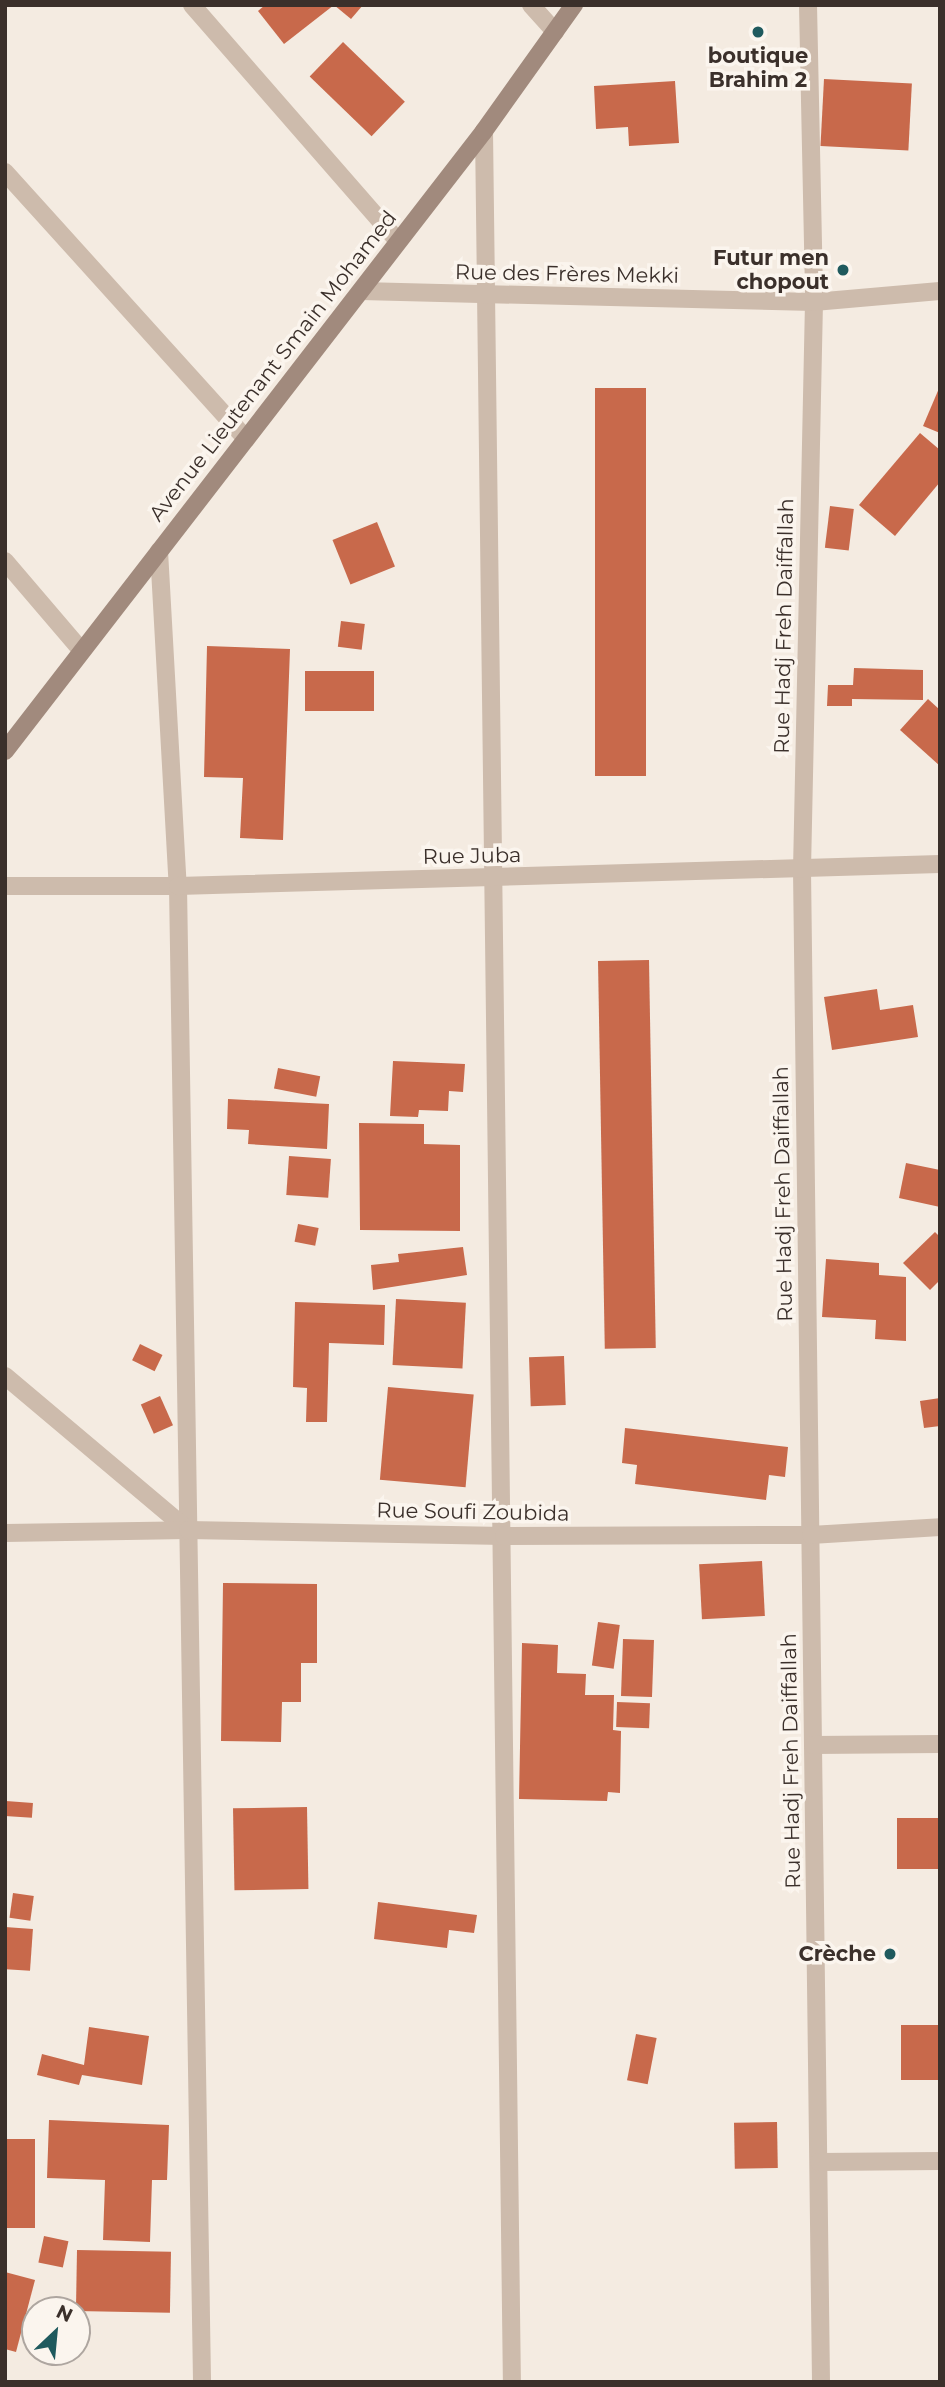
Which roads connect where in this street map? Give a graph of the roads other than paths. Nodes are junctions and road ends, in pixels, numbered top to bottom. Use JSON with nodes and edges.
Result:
{"nodes":[{"id":1,"x":192,"y":5,"type":"edge"},
{"id":2,"x":531,"y":5,"type":"edge"},
{"id":3,"x":574,"y":5,"type":"edge"},
{"id":4,"x":808,"y":5,"type":"edge"},
{"id":5,"x":555,"y":32,"type":"junction"},
{"id":6,"x":484,"y":131,"type":"junction"},
{"id":7,"x":5,"y":172,"type":"edge"},
{"id":8,"x":398,"y":241,"type":"junction"},
{"id":9,"x":362,"y":291,"type":"junction"},
{"id":10,"x":940,"y":291,"type":"edge"},
{"id":11,"x":487,"y":296,"type":"junction"},
{"id":12,"x":814,"y":302,"type":"junction"},
{"id":13,"x":246,"y":439,"type":"junction"},
{"id":14,"x":159,"y":551,"type":"junction"},
{"id":15,"x":5,"y":561,"type":"edge"},
{"id":16,"x":82,"y":651,"type":"junction"},
{"id":17,"x":5,"y":751,"type":"edge"},
{"id":18,"x":940,"y":864,"type":"edge"},
{"id":19,"x":802,"y":870,"type":"junction"},
{"id":20,"x":496,"y":878,"type":"junction"},
{"id":21,"x":5,"y":886,"type":"edge"},
{"id":22,"x":178,"y":886,"type":"junction"},
{"id":23,"x":5,"y":1376,"type":"edge"},
{"id":24,"x":940,"y":1527,"type":"edge"},
{"id":25,"x":188,"y":1530,"type":"junction"},
{"id":26,"x":5,"y":1532,"type":"edge"},
{"id":27,"x":811,"y":1535,"type":"junction"},
{"id":28,"x":504,"y":1536,"type":"junction"},
{"id":29,"x":940,"y":1744,"type":"edge"},
{"id":30,"x":813,"y":1745,"type":"junction"},
{"id":31,"x":940,"y":2161,"type":"edge"},
{"id":32,"x":819,"y":2162,"type":"junction"},
{"id":33,"x":202,"y":2382,"type":"edge"},
{"id":34,"x":512,"y":2382,"type":"edge"},
{"id":35,"x":821,"y":2382,"type":"edge"}],
"edges":[{"from":1,"to":8,"type":"street"},
{"from":2,"to":5,"type":"street"},
{"from":3,"to":5,"type":"main road","name":"Avenue Lieutenant Smain Mohamed"},
{"from":4,"to":12,"type":"street","name":"Rue Hadj Freh Daiffallah"},
{"from":5,"to":6,"type":"main road","name":"Avenue Lieutenant Smain Mohamed"},
{"from":6,"to":8,"type":"main road","name":"Avenue Lieutenant Smain Mohamed"},
{"from":6,"to":11,"type":"street"},
{"from":7,"to":13,"type":"street"},
{"from":8,"to":9,"type":"main road","name":"Avenue Lieutenant Smain Mohamed"},
{"from":9,"to":11,"type":"street","name":"Rue des Frères Mekki"},
{"from":9,"to":13,"type":"main road","name":"Avenue Lieutenant Smain Mohamed"},
{"from":10,"to":12,"type":"street","name":"Rue des Frères Mekki"},
{"from":11,"to":12,"type":"street","name":"Rue des Frères Mekki"},
{"from":11,"to":20,"type":"street"},
{"from":12,"to":19,"type":"street","name":"Rue Hadj Freh Daiffallah"},
{"from":13,"to":14,"type":"main road","name":"Avenue Lieutenant Smain Mohamed"},
{"from":14,"to":16,"type":"main road","name":"Avenue Lieutenant Smain Mohamed"},
{"from":14,"to":22,"type":"street"},
{"from":15,"to":16,"type":"street"},
{"from":16,"to":17,"type":"main road","name":"Avenue Lieutenant Smain Mohamed"},
{"from":18,"to":19,"type":"street","name":"Rue Juba"},
{"from":19,"to":20,"type":"street","name":"Rue Juba"},
{"from":19,"to":27,"type":"street","name":"Rue Hadj Freh Daiffallah"},
{"from":20,"to":22,"type":"street","name":"Rue Juba"},
{"from":20,"to":28,"type":"street"},
{"from":21,"to":22,"type":"street","name":"Rue Juba"},
{"from":22,"to":25,"type":"street"},
{"from":23,"to":25,"type":"street"},
{"from":24,"to":27,"type":"street","name":"Rue Soufi Zoubida"},
{"from":25,"to":26,"type":"street","name":"Rue Soufi Zoubida"},
{"from":25,"to":28,"type":"street","name":"Rue Soufi Zoubida"},
{"from":25,"to":33,"type":"street"},
{"from":27,"to":28,"type":"street","name":"Rue Soufi Zoubida"},
{"from":27,"to":30,"type":"street","name":"Rue Hadj Freh Daiffallah"},
{"from":28,"to":34,"type":"street"},
{"from":29,"to":30,"type":"street"},
{"from":30,"to":32,"type":"street","name":"Rue Hadj Freh Daiffallah"},
{"from":31,"to":32,"type":"street"},
{"from":32,"to":35,"type":"street","name":"Rue Hadj Freh Daiffallah"}]}
